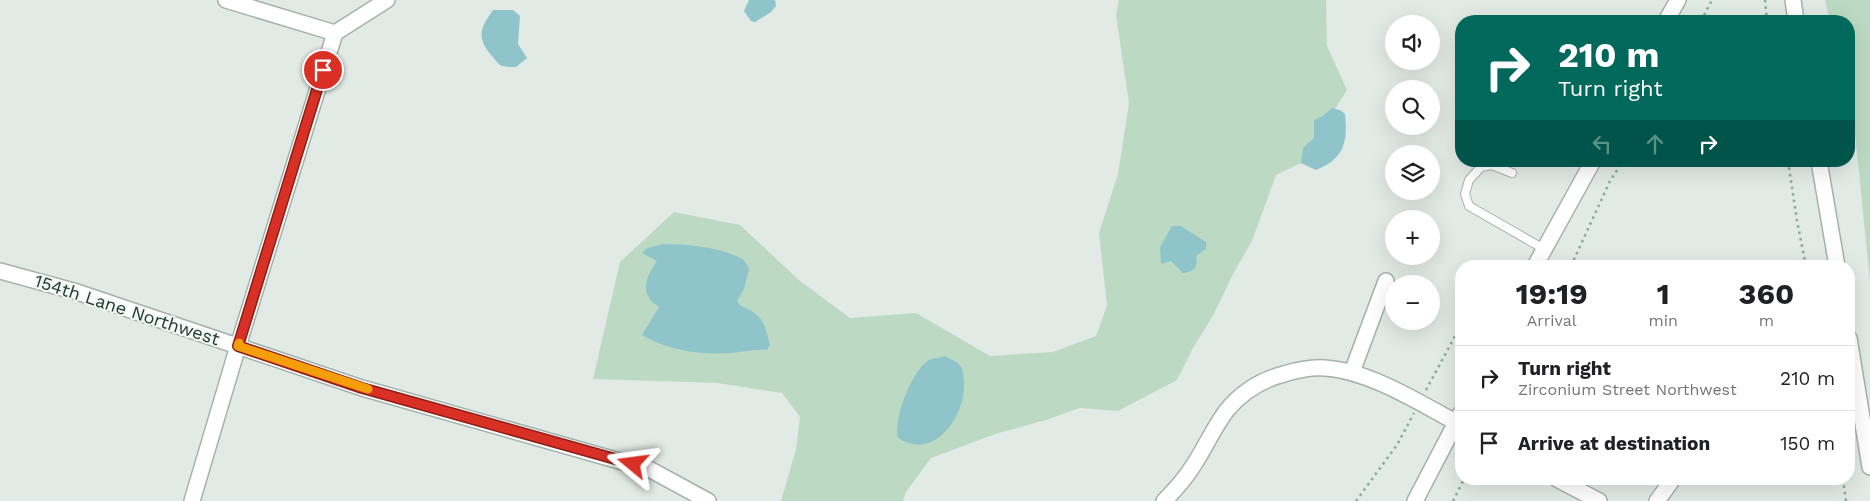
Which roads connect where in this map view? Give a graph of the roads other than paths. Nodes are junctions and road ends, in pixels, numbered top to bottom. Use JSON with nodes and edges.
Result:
{"nodes":[{"id":1,"x":226,"y":0,"type":"edge"},
{"id":2,"x":387,"y":0,"type":"edge"},
{"id":3,"x":1678,"y":0,"type":"edge"},
{"id":4,"x":1792,"y":0,"type":"edge"},
{"id":5,"x":1669,"y":15,"type":"edge"},
{"id":6,"x":1795,"y":15,"type":"edge"},
{"id":7,"x":335,"y":33,"type":"junction"},
{"id":8,"x":1481,"y":167,"type":"edge"},
{"id":9,"x":1497,"y":167,"type":"edge"},
{"id":10,"x":1590,"y":167,"type":"edge"},
{"id":11,"x":1820,"y":167,"type":"edge"},
{"id":12,"x":1512,"y":173,"type":"dead end"},
{"id":13,"x":1544,"y":249,"type":"junction"},
{"id":14,"x":1538,"y":260,"type":"edge"},
{"id":15,"x":1836,"y":260,"type":"edge"},
{"id":16,"x":0,"y":271,"type":"edge"},
{"id":17,"x":1385,"y":284,"type":"edge"},
{"id":18,"x":238,"y":346,"type":"junction"},
{"id":19,"x":1352,"y":372,"type":"junction"},
{"id":20,"x":1855,"y":375,"type":"edge"},
{"id":21,"x":1455,"y":419,"type":"edge"},
{"id":22,"x":1455,"y":430,"type":"edge"},
{"id":23,"x":1870,"y":467,"type":"edge"},
{"id":24,"x":1563,"y":485,"type":"edge"},
{"id":25,"x":1669,"y":485,"type":"edge"},
{"id":26,"x":1575,"y":496,"type":"edge"},
{"id":27,"x":192,"y":501,"type":"edge"},
{"id":28,"x":708,"y":501,"type":"edge"},
{"id":29,"x":1164,"y":501,"type":"edge"},
{"id":30,"x":1415,"y":501,"type":"edge"},
{"id":31,"x":1599,"y":501,"type":"edge"},
{"id":32,"x":1658,"y":501,"type":"edge"}],
"edges":[{"from":1,"to":7,"type":"street"},
{"from":2,"to":7,"type":"street"},
{"from":3,"to":5,"type":"street"},
{"from":4,"to":6,"type":"street"},
{"from":7,"to":18,"type":"street"},
{"from":8,"to":13,"type":"lane"},
{"from":9,"to":12,"type":"lane"},
{"from":10,"to":13,"type":"street"},
{"from":11,"to":15,"type":"street"},
{"from":13,"to":14,"type":"street"},
{"from":16,"to":18,"type":"street","name":"154th Lane Northwest"},
{"from":17,"to":19,"type":"street"},
{"from":18,"to":27,"type":"street"},
{"from":18,"to":28,"type":"street","name":"154th Lane Northwest"},
{"from":19,"to":21,"type":"street"},
{"from":19,"to":29,"type":"street"},
{"from":20,"to":23,"type":"street"},
{"from":22,"to":30,"type":"street"},
{"from":24,"to":26,"type":"street"},
{"from":25,"to":32,"type":"street"},
{"from":26,"to":31,"type":"street"}]}
